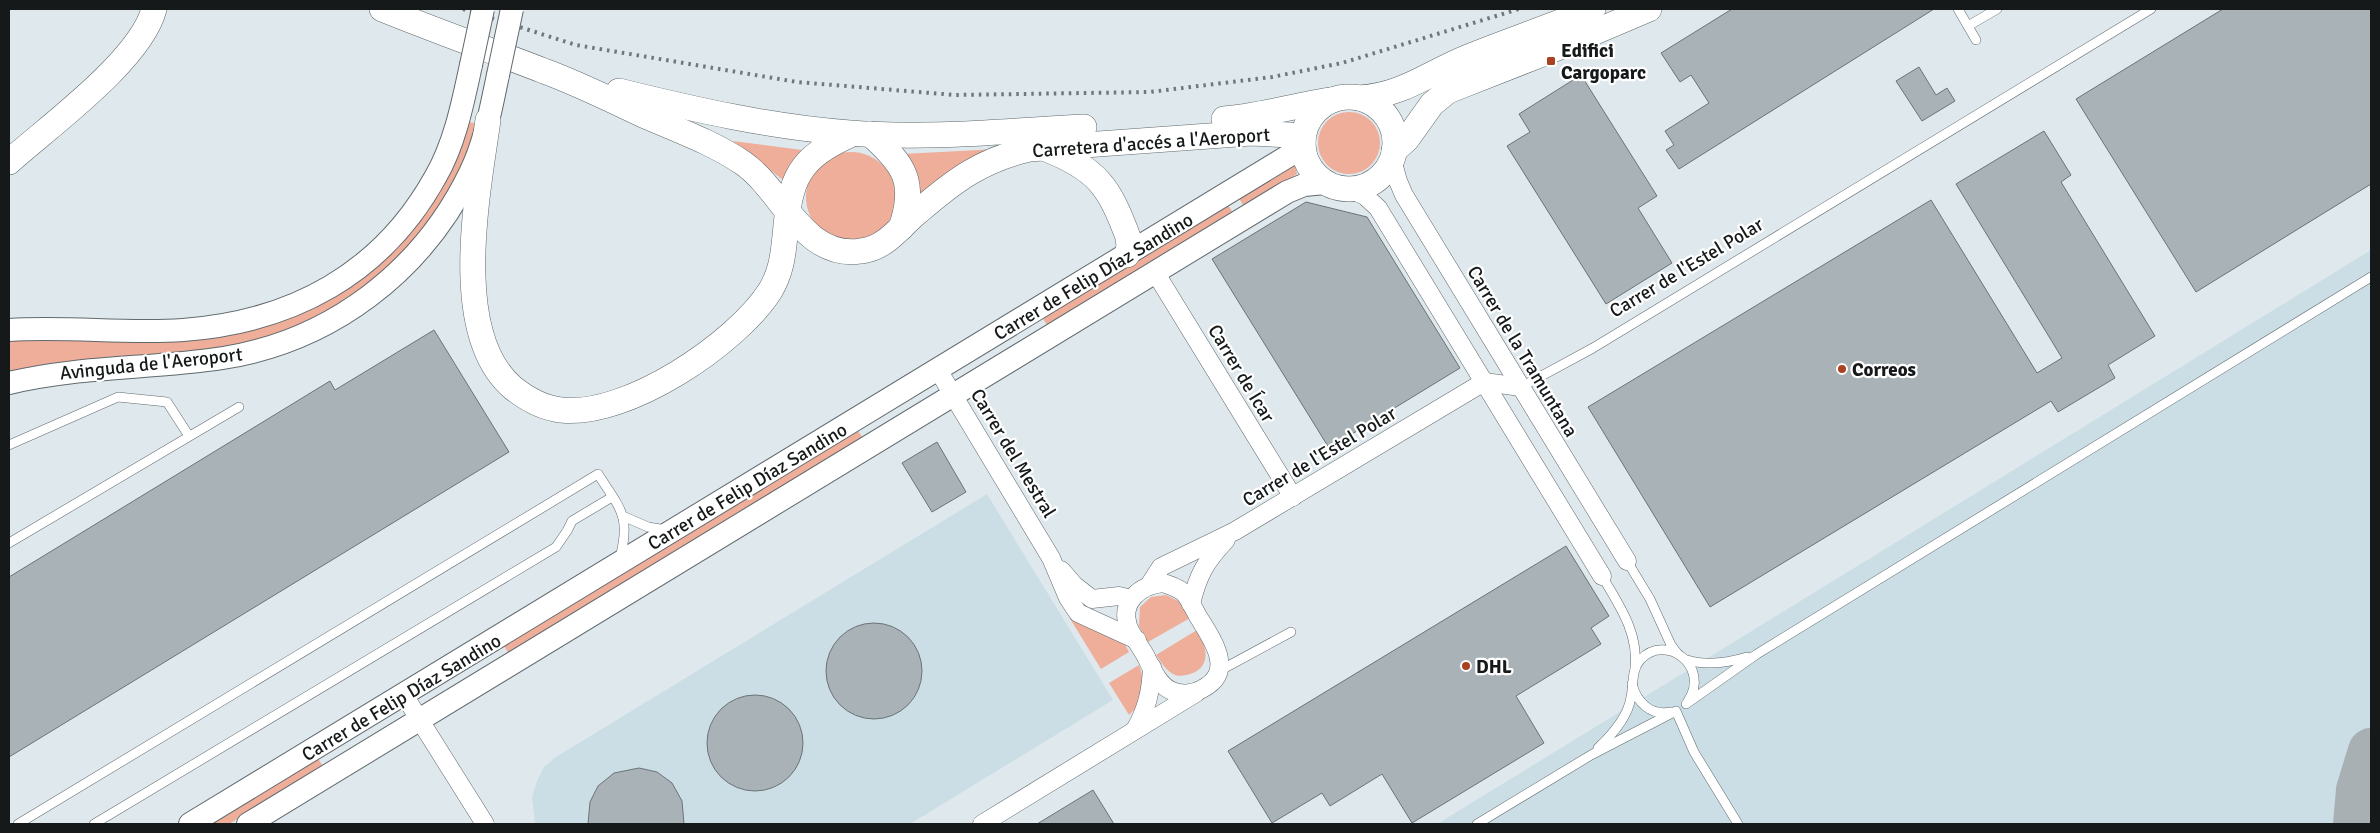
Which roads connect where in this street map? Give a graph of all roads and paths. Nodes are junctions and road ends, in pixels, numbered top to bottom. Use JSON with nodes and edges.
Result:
{"nodes":[{"id":1,"x":154,"y":9,"type":"edge"},
{"id":2,"x":382,"y":9,"type":"edge"},
{"id":3,"x":483,"y":9,"type":"edge"},
{"id":4,"x":512,"y":9,"type":"edge"},
{"id":5,"x":1593,"y":9,"type":"edge"},
{"id":6,"x":1650,"y":9,"type":"edge"},
{"id":7,"x":1958,"y":9,"type":"edge"},
{"id":8,"x":1997,"y":9,"type":"edge"},
{"id":9,"x":2151,"y":9,"type":"edge"},
{"id":10,"x":1968,"y":26,"type":"junction"},
{"id":11,"x":1976,"y":40,"type":"dead end"},
{"id":12,"x":546,"y":72,"type":"junction"},
{"id":13,"x":1359,"y":98,"type":"junction"},
{"id":14,"x":1332,"y":100,"type":"junction"},
{"id":15,"x":488,"y":120,"type":"junction"},
{"id":16,"x":861,"y":134,"type":"junction"},
{"id":17,"x":1303,"y":145,"type":"junction"},
{"id":18,"x":1042,"y":147,"type":"junction"},
{"id":19,"x":1393,"y":155,"type":"junction"},
{"id":20,"x":9,"y":162,"type":"edge"},
{"id":21,"x":1325,"y":183,"type":"junction"},
{"id":22,"x":1350,"y":189,"type":"junction"},
{"id":23,"x":787,"y":212,"type":"junction"},
{"id":24,"x":901,"y":228,"type":"junction"},
{"id":25,"x":1127,"y":255,"type":"junction"},
{"id":26,"x":1155,"y":272,"type":"junction"},
{"id":27,"x":2371,"y":276,"type":"edge"},
{"id":28,"x":9,"y":330,"type":"edge"},
{"id":29,"x":938,"y":370,"type":"junction"},
{"id":30,"x":1484,"y":382,"type":"junction"},
{"id":31,"x":9,"y":383,"type":"edge"},
{"id":32,"x":1521,"y":387,"type":"junction"},
{"id":33,"x":955,"y":395,"type":"junction"},
{"id":34,"x":239,"y":407,"type":"dead end"},
{"id":35,"x":189,"y":436,"type":"junction"},
{"id":36,"x":9,"y":445,"type":"edge"},
{"id":37,"x":612,"y":497,"type":"junction"},
{"id":38,"x":1293,"y":497,"type":"junction"},
{"id":39,"x":625,"y":516,"type":"junction"},
{"id":40,"x":673,"y":531,"type":"junction"},
{"id":41,"x":1235,"y":531,"type":"junction"},
{"id":42,"x":9,"y":543,"type":"edge"},
{"id":43,"x":1051,"y":558,"type":"junction"},
{"id":44,"x":1627,"y":561,"type":"joint"},
{"id":45,"x":618,"y":565,"type":"junction"},
{"id":46,"x":1602,"y":576,"type":"joint"},
{"id":47,"x":1150,"y":584,"type":"junction"},
{"id":48,"x":1131,"y":599,"type":"junction"},
{"id":49,"x":1191,"y":604,"type":"junction"},
{"id":50,"x":1292,"y":632,"type":"dead end"},
{"id":51,"x":1136,"y":640,"type":"junction"},
{"id":52,"x":1677,"y":653,"type":"junction"},
{"id":53,"x":1757,"y":654,"type":"junction"},
{"id":54,"x":1687,"y":660,"type":"junction"},
{"id":55,"x":1152,"y":667,"type":"junction"},
{"id":56,"x":1634,"y":670,"type":"junction"},
{"id":57,"x":1217,"y":672,"type":"junction"},
{"id":58,"x":1632,"y":684,"type":"junction"},
{"id":59,"x":1202,"y":690,"type":"junction"},
{"id":60,"x":404,"y":695,"type":"junction"},
{"id":61,"x":1686,"y":704,"type":"junction"},
{"id":62,"x":1676,"y":711,"type":"junction"},
{"id":63,"x":421,"y":720,"type":"junction"},
{"id":64,"x":1134,"y":730,"type":"junction"},
{"id":65,"x":1591,"y":755,"type":"junction"},
{"id":66,"x":18,"y":824,"type":"edge"},
{"id":67,"x":94,"y":824,"type":"edge"},
{"id":68,"x":190,"y":824,"type":"edge"},
{"id":69,"x":248,"y":824,"type":"edge"},
{"id":70,"x":485,"y":824,"type":"edge"},
{"id":71,"x":982,"y":824,"type":"edge"},
{"id":72,"x":1477,"y":824,"type":"edge"},
{"id":73,"x":1738,"y":824,"type":"edge"}],
"edges":[{"from":1,"to":20,"type":"main road"},
{"from":2,"to":12,"type":"main road","name":"Carretera d'accés a l'Aeroport"},
{"from":3,"to":28,"type":"street","name":"Avinguda de l'Aeroport","bridge":true},
{"from":4,"to":15,"type":"street","name":"Avinguda de l'Aeroport","bridge":true},
{"from":5,"to":13,"type":"main road"},
{"from":6,"to":19,"type":"main road"},
{"from":7,"to":10,"type":"lane"},
{"from":8,"to":10,"type":"lane"},
{"from":9,"to":32,"type":"lane","name":"Carrer de l'Estel Polar"},
{"from":10,"to":11,"type":"lane"},
{"from":12,"to":16,"type":"main road","name":"Carretera d'accés a l'Aeroport"},
{"from":12,"to":23,"type":"main road","name":"Carretera d'accés a l'Aeroport"},
{"from":13,"to":14,"type":"main road"},
{"from":13,"to":19,"type":"main road"},
{"from":14,"to":16,"type":"main road","name":"Carretera d'accés a l'Aeroport"},
{"from":14,"to":17,"type":"main road"},
{"from":15,"to":23,"type":"main road"},
{"from":15,"to":31,"type":"street","name":"Avinguda de l'Aeroport"},
{"from":16,"to":23,"type":"main road"},
{"from":16,"to":24,"type":"main road"},
{"from":17,"to":18,"type":"main road","name":"Carretera d'accés a l'Aeroport"},
{"from":17,"to":21,"type":"main road"},
{"from":17,"to":25,"type":"street","name":"Carrer de Felip Díaz Sandino"},
{"from":18,"to":24,"type":"main road","name":"Carretera d'accés a l'Aeroport"},
{"from":18,"to":25,"type":"main road"},
{"from":19,"to":22,"type":"main road"},
{"from":19,"to":32,"type":"street","name":"Carrer de la Tramuntana"},
{"from":21,"to":22,"type":"main road"},
{"from":21,"to":26,"type":"street","name":"Carrer de Felip Díaz Sandino"},
{"from":22,"to":30,"type":"street"},
{"from":23,"to":24,"type":"main road","name":"Carretera d'accés a l'Aeroport"},
{"from":25,"to":29,"type":"street","name":"Carrer de Felip Díaz Sandino"},
{"from":26,"to":33,"type":"street","name":"Carrer de Felip Díaz Sandino"},
{"from":26,"to":38,"type":"street","name":"Carrer de Ícar"},
{"from":27,"to":53,"type":"lane"},
{"from":29,"to":33,"type":"street","name":"Carrer del Mestral"},
{"from":29,"to":40,"type":"street","name":"Carrer de Felip Díaz Sandino"},
{"from":30,"to":32,"type":"street"},
{"from":30,"to":38,"type":"street","name":"Carrer de l'Estel Polar"},
{"from":30,"to":46,"type":"street"},
{"from":32,"to":44,"type":"street","name":"Carrer de la Tramuntana"},
{"from":33,"to":43,"type":"street","name":"Carrer del Mestral"},
{"from":33,"to":63,"type":"street","name":"Carrer de Felip Díaz Sandino"},
{"from":34,"to":35,"type":"lane"},
{"from":35,"to":36,"type":"lane"},
{"from":35,"to":42,"type":"lane"},
{"from":37,"to":39,"type":"lane"},
{"from":37,"to":66,"type":"lane"},
{"from":37,"to":67,"type":"lane"},
{"from":38,"to":41,"type":"street","name":"Carrer de l'Estel Polar"},
{"from":39,"to":40,"type":"lane"},
{"from":39,"to":45,"type":"lane"},
{"from":40,"to":45,"type":"street","name":"Carrer de Felip Díaz Sandino"},
{"from":41,"to":47,"type":"street","name":"Carrer de l'Estel Polar"},
{"from":41,"to":49,"type":"street","name":"Carrer de l'Estel Polar"},
{"from":43,"to":48,"type":"street","name":"Carrer del Mestral"},
{"from":43,"to":51,"type":"street","name":"Carrer del Mestral"},
{"from":44,"to":52,"type":"lane"},
{"from":45,"to":60,"type":"street","name":"Carrer de Felip Díaz Sandino"},
{"from":46,"to":56,"type":"lane"},
{"from":47,"to":48,"type":"street"},
{"from":47,"to":49,"type":"street"},
{"from":48,"to":51,"type":"street"},
{"from":49,"to":57,"type":"street"},
{"from":50,"to":57,"type":"lane"},
{"from":51,"to":55,"type":"street"},
{"from":52,"to":54,"type":"lane"},
{"from":52,"to":56,"type":"lane"},
{"from":53,"to":54,"type":"lane"},
{"from":53,"to":61,"type":"lane"},
{"from":54,"to":61,"type":"lane"},
{"from":55,"to":59,"type":"street"},
{"from":55,"to":64,"type":"street"},
{"from":56,"to":58,"type":"lane"},
{"from":57,"to":59,"type":"street"},
{"from":58,"to":62,"type":"lane"},
{"from":58,"to":65,"type":"lane"},
{"from":59,"to":64,"type":"street"},
{"from":60,"to":63,"type":"street"},
{"from":60,"to":68,"type":"street","name":"Carrer de Felip Díaz Sandino"},
{"from":61,"to":62,"type":"lane"},
{"from":62,"to":65,"type":"lane"},
{"from":62,"to":73,"type":"lane"},
{"from":63,"to":69,"type":"street","name":"Carrer de Felip Díaz Sandino"},
{"from":63,"to":70,"type":"street"},
{"from":64,"to":71,"type":"street"},
{"from":65,"to":72,"type":"lane"}]}
